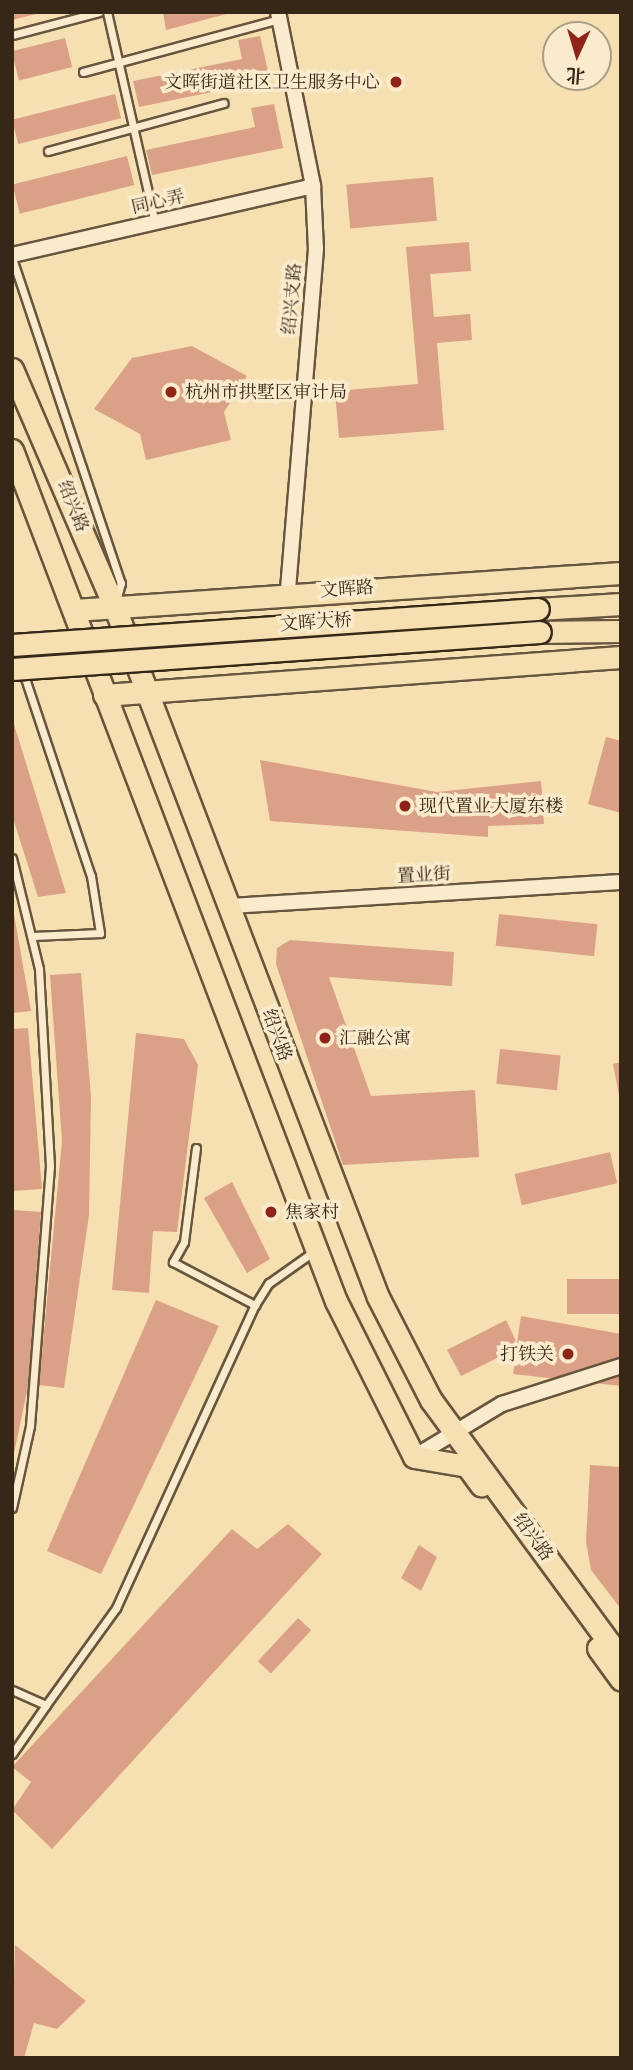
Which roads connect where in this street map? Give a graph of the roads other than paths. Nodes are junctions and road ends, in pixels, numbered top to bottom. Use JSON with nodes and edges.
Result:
{"nodes":[{"id":1,"x":99,"y":12,"type":"edge"},
{"id":2,"x":107,"y":12,"type":"edge"},
{"id":3,"x":279,"y":16,"type":"edge"},
{"id":4,"x":12,"y":35,"type":"edge"},
{"id":5,"x":119,"y":64,"type":"junction"},
{"id":6,"x":83,"y":72,"type":"dead end"},
{"id":7,"x":224,"y":103,"type":"dead end"},
{"id":8,"x":133,"y":128,"type":"junction"},
{"id":9,"x":48,"y":151,"type":"dead end"},
{"id":10,"x":313,"y":186,"type":"junction"},
{"id":11,"x":155,"y":223,"type":"junction"},
{"id":12,"x":12,"y":257,"type":"edge"},
{"id":13,"x":12,"y":369,"type":"edge"},
{"id":14,"x":12,"y":450,"type":"edge"},
{"id":15,"x":621,"y":573,"type":"edge"},
{"id":16,"x":288,"y":593,"type":"junction"},
{"id":17,"x":621,"y":604,"type":"edge"},
{"id":18,"x":115,"y":608,"type":"junction"},
{"id":19,"x":74,"y":610,"type":"junction"},
{"id":20,"x":621,"y":631,"type":"edge"},
{"id":21,"x":12,"y":643,"type":"edge"},
{"id":22,"x":621,"y":657,"type":"edge"},
{"id":23,"x":12,"y":668,"type":"edge"},
{"id":24,"x":145,"y":689,"type":"junction"},
{"id":25,"x":104,"y":695,"type":"junction"},
{"id":26,"x":12,"y":858,"type":"edge"},
{"id":27,"x":621,"y":882,"type":"edge"},
{"id":28,"x":229,"y":906,"type":"junction"},
{"id":29,"x":33,"y":936,"type":"junction"},
{"id":30,"x":196,"y":1148,"type":"dead end"},
{"id":31,"x":316,"y":1250,"type":"junction"},
{"id":32,"x":255,"y":1305,"type":"junction"},
{"id":33,"x":621,"y":1366,"type":"edge"},
{"id":34,"x":460,"y":1432,"type":"junction"},
{"id":35,"x":414,"y":1457,"type":"junction"},
{"id":36,"x":12,"y":1508,"type":"edge"},
{"id":37,"x":621,"y":1659,"type":"edge"},
{"id":38,"x":621,"y":1680,"type":"edge"},
{"id":39,"x":12,"y":1690,"type":"edge"},
{"id":40,"x":46,"y":1705,"type":"junction"},
{"id":41,"x":12,"y":1754,"type":"edge"}],
"edges":[{"from":1,"to":4,"type":"lane"},
{"from":2,"to":5,"type":"lane"},
{"from":3,"to":5,"type":"lane"},
{"from":3,"to":10,"type":"street","name":"绍兴支路"},
{"from":5,"to":6,"type":"lane"},
{"from":5,"to":8,"type":"lane"},
{"from":7,"to":8,"type":"lane"},
{"from":8,"to":9,"type":"lane"},
{"from":8,"to":11,"type":"lane"},
{"from":10,"to":11,"type":"street","name":"同心弄"},
{"from":10,"to":16,"type":"street","name":"绍兴支路"},
{"from":11,"to":12,"type":"street","name":"同心弄"},
{"from":12,"to":18,"type":"lane"},
{"from":13,"to":18,"type":"main road","name":"绍兴路"},
{"from":14,"to":19,"type":"main road","name":"绍兴路"},
{"from":15,"to":16,"type":"main road","name":"文晖路"},
{"from":16,"to":18,"type":"main road","name":"文晖路"},
{"from":17,"to":21,"type":"main road","name":"文晖大桥","bridge":true},
{"from":18,"to":19,"type":"main road","name":"文晖路"},
{"from":18,"to":24,"type":"main road","name":"绍兴路"},
{"from":19,"to":25,"type":"main road","name":"绍兴路"},
{"from":20,"to":23,"type":"main road","name":"文晖大桥","bridge":true},
{"from":21,"to":29,"type":"lane"},
{"from":22,"to":24,"type":"main road"},
{"from":24,"to":25,"type":"main road"},
{"from":24,"to":28,"type":"main road","name":"绍兴路"},
{"from":25,"to":31,"type":"main road","name":"绍兴路"},
{"from":26,"to":29,"type":"lane"},
{"from":27,"to":28,"type":"street","name":"置业街"},
{"from":28,"to":34,"type":"main road","name":"绍兴路"},
{"from":29,"to":36,"type":"lane"},
{"from":30,"to":32,"type":"lane"},
{"from":31,"to":32,"type":"lane"},
{"from":31,"to":35,"type":"main road","name":"绍兴路"},
{"from":32,"to":40,"type":"lane"},
{"from":33,"to":34,"type":"street"},
{"from":34,"to":35,"type":"street"},
{"from":34,"to":37,"type":"main road","name":"绍兴路"},
{"from":35,"to":38,"type":"main road","name":"绍兴路"},
{"from":39,"to":40,"type":"lane"},
{"from":40,"to":41,"type":"lane"}]}
